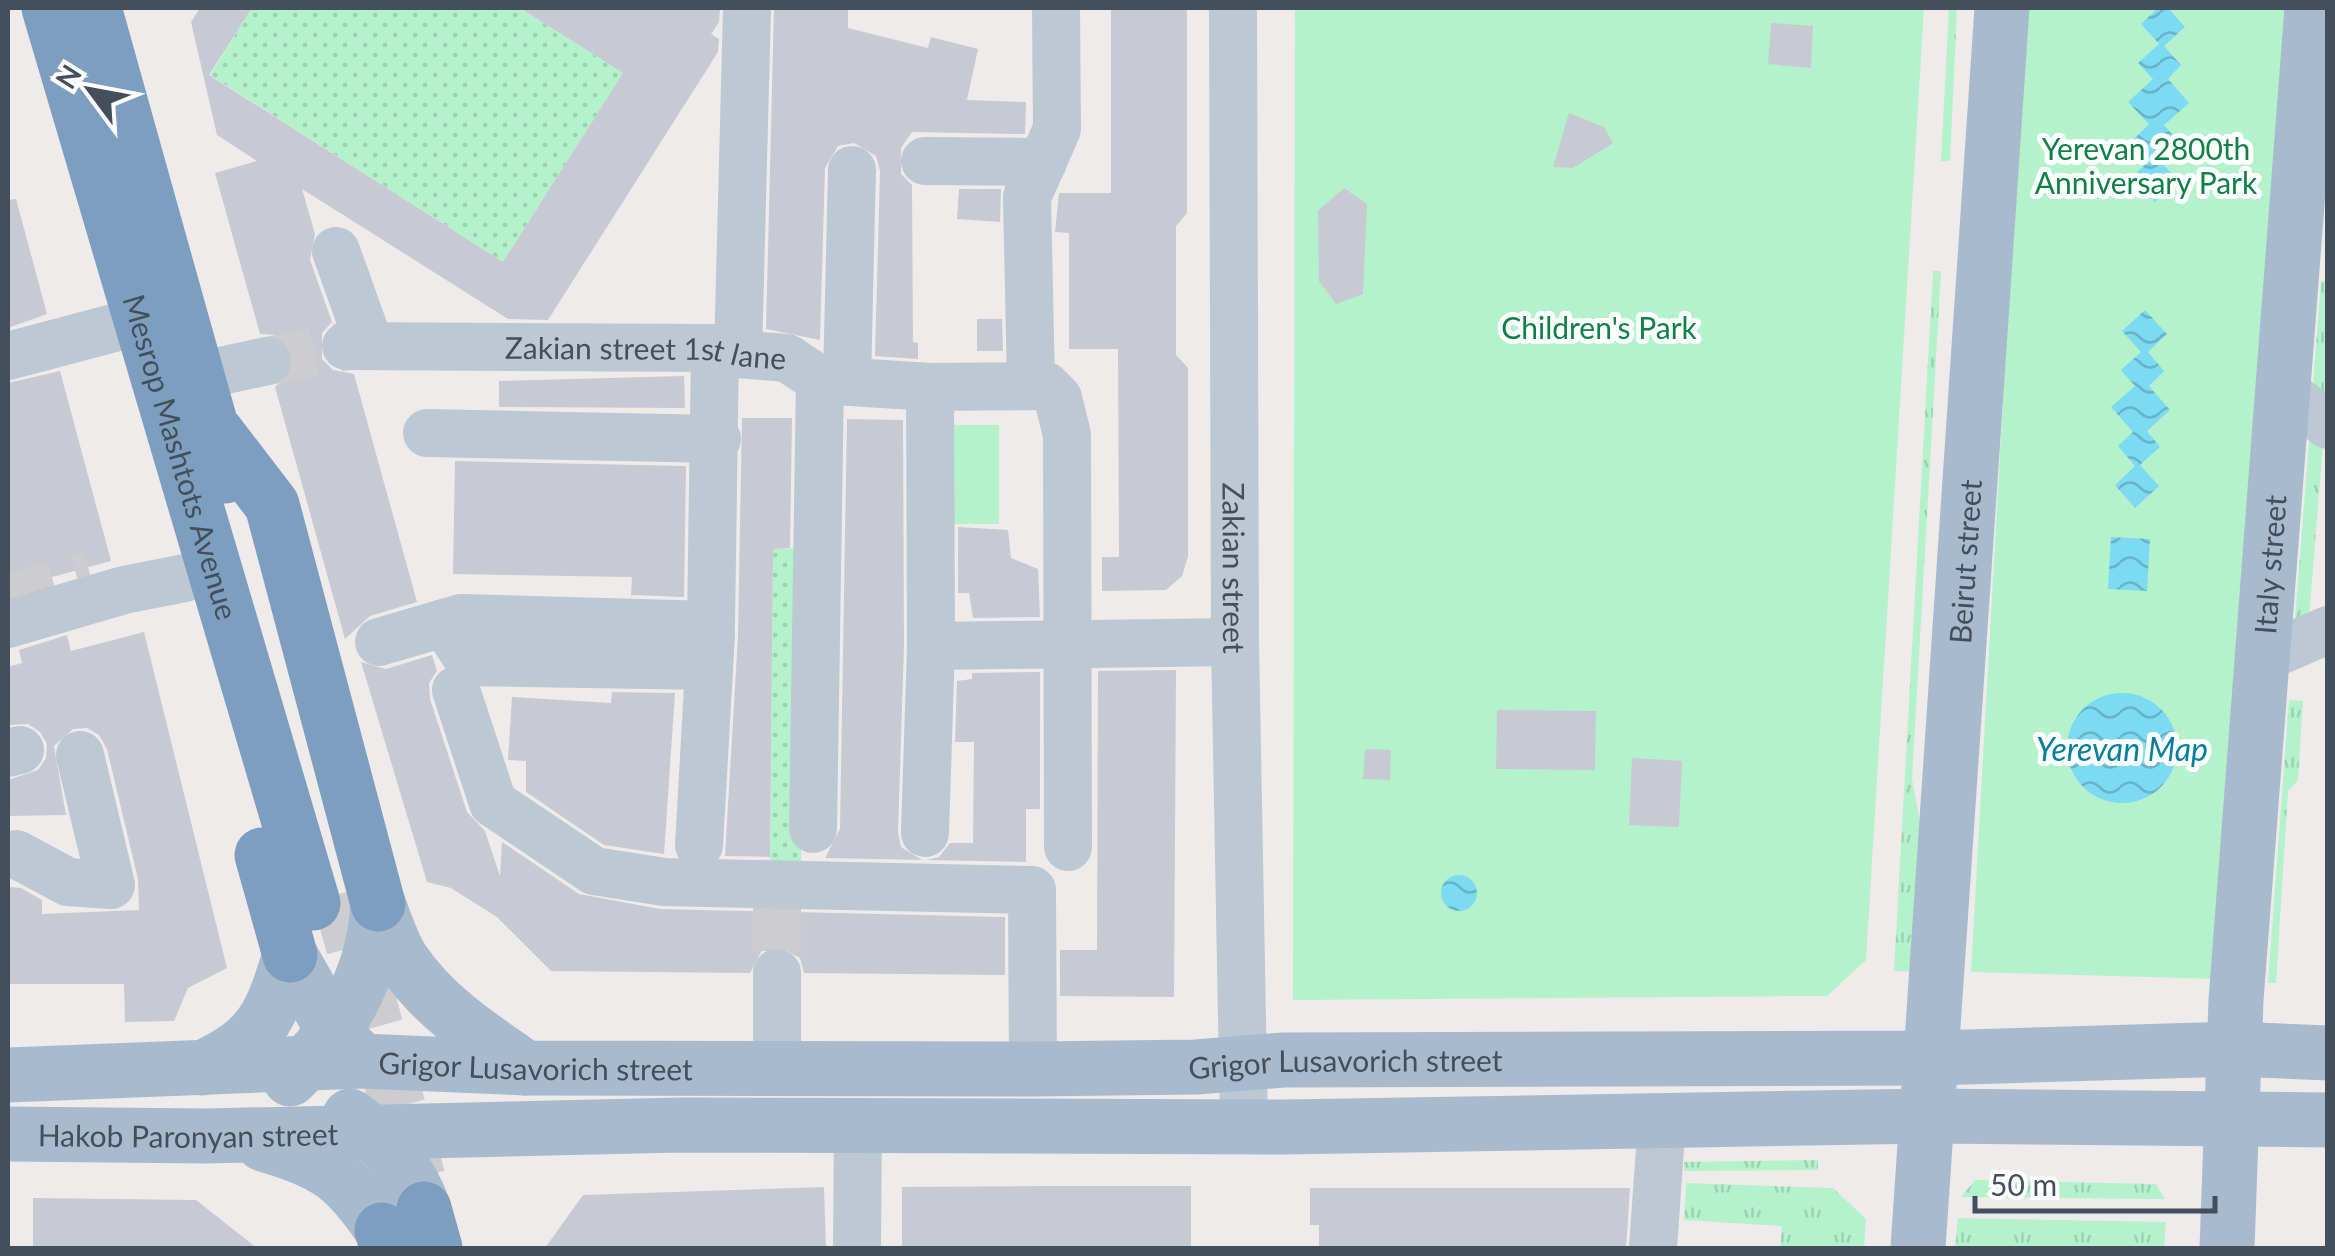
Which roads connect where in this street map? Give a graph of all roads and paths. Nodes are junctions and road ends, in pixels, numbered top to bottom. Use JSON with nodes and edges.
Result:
{"nodes":[{"id":1,"x":50,"y":8,"type":"edge"},
{"id":2,"x":94,"y":8,"type":"edge"},
{"id":3,"x":748,"y":8,"type":"edge"},
{"id":4,"x":1056,"y":8,"type":"edge"},
{"id":5,"x":1233,"y":8,"type":"edge"},
{"id":6,"x":2002,"y":8,"type":"edge"},
{"id":7,"x":2312,"y":8,"type":"edge"},
{"id":8,"x":925,"y":161,"type":"dead end"},
{"id":9,"x":1043,"y":162,"type":"junction"},
{"id":10,"x":852,"y":170,"type":"dead end"},
{"id":11,"x":336,"y":251,"type":"dead end"},
{"id":12,"x":726,"y":351,"type":"junction"},
{"id":13,"x":9,"y":359,"type":"edge"},
{"id":14,"x":267,"y":361,"type":"tunnel mouth"},
{"id":15,"x":176,"y":372,"type":"junction"},
{"id":16,"x":833,"y":380,"type":"junction"},
{"id":17,"x":1032,"y":384,"type":"junction"},
{"id":18,"x":930,"y":387,"type":"junction"},
{"id":19,"x":2282,"y":388,"type":"junction"},
{"id":20,"x":2328,"y":425,"type":"edge"},
{"id":21,"x":427,"y":432,"type":"dead end"},
{"id":22,"x":717,"y":439,"type":"junction"},
{"id":23,"x":186,"y":578,"type":"junction"},
{"id":24,"x":8,"y":624,"type":"edge"},
{"id":25,"x":2328,"y":630,"type":"edge"},
{"id":26,"x":1068,"y":642,"type":"junction"},
{"id":27,"x":1236,"y":642,"type":"junction"},
{"id":28,"x":710,"y":645,"type":"junction"},
{"id":29,"x":931,"y":646,"type":"junction"},
{"id":30,"x":350,"y":651,"type":"junction"},
{"id":31,"x":2261,"y":660,"type":"junction"},
{"id":32,"x":456,"y":690,"type":"dead end"},
{"id":33,"x":80,"y":756,"type":"dead end"},
{"id":34,"x":813,"y":829,"type":"dead end"},
{"id":35,"x":925,"y":832,"type":"dead end"},
{"id":36,"x":699,"y":845,"type":"dead end"},
{"id":37,"x":1068,"y":847,"type":"dead end"},
{"id":38,"x":8,"y":855,"type":"edge"},
{"id":39,"x":343,"y":901,"type":"junction"},
{"id":40,"x":290,"y":955,"type":"junction"},
{"id":41,"x":778,"y":973,"type":"tunnel mouth"},
{"id":42,"x":2234,"y":1049,"type":"junction"},
{"id":43,"x":2328,"y":1052,"type":"edge"},
{"id":44,"x":1933,"y":1058,"type":"junction"},
{"id":45,"x":320,"y":1062,"type":"junction"},
{"id":46,"x":1240,"y":1065,"type":"junction"},
{"id":47,"x":200,"y":1068,"type":"junction"},
{"id":48,"x":526,"y":1068,"type":"junction"},
{"id":49,"x":777,"y":1069,"type":"junction"},
{"id":50,"x":1034,"y":1069,"type":"junction"},
{"id":51,"x":8,"y":1074,"type":"edge"},
{"id":52,"x":1930,"y":1116,"type":"junction"},
{"id":53,"x":1662,"y":1120,"type":"junction"},
{"id":54,"x":2232,"y":1120,"type":"junction"},
{"id":55,"x":2328,"y":1120,"type":"edge"},
{"id":56,"x":858,"y":1125,"type":"junction"},
{"id":57,"x":1244,"y":1126,"type":"junction"},
{"id":58,"x":436,"y":1129,"type":"junction"},
{"id":59,"x":8,"y":1134,"type":"edge"},
{"id":60,"x":226,"y":1134,"type":"junction"},
{"id":61,"x":407,"y":1234,"type":"edge"},
{"id":62,"x":857,"y":1248,"type":"edge"},
{"id":63,"x":1653,"y":1248,"type":"edge"},
{"id":64,"x":1918,"y":1248,"type":"edge"},
{"id":65,"x":2226,"y":1248,"type":"edge"}],
"edges":[{"from":1,"to":15,"type":"highway","name":"Mesrop Mashtots Avenue"},
{"from":2,"to":15,"type":"highway","name":"Mesrop Mashtots Avenue"},
{"from":3,"to":12,"type":"street"},
{"from":4,"to":9,"type":"street"},
{"from":5,"to":27,"type":"street","name":"Zakian street"},
{"from":6,"to":44,"type":"main road","name":"Beirut street"},
{"from":7,"to":19,"type":"main road","name":"Italy street"},
{"from":8,"to":9,"type":"street"},
{"from":9,"to":17,"type":"street"},
{"from":10,"to":16,"type":"street"},
{"from":11,"to":12,"type":"street","name":"Zakian street 1st lane"},
{"from":12,"to":16,"type":"street","name":"Zakian street 1st lane"},
{"from":12,"to":22,"type":"street"},
{"from":13,"to":15,"type":"street"},
{"from":14,"to":15,"type":"street"},
{"from":15,"to":23,"type":"highway"},
{"from":15,"to":30,"type":"highway"},
{"from":15,"to":39,"type":"highway","name":"Mesrop Mashtots Avenue"},
{"from":15,"to":39,"type":"highway","name":"Mesrop Mashtots Avenue"},
{"from":16,"to":18,"type":"street","name":"Zakian street 1st lane"},
{"from":16,"to":34,"type":"street"},
{"from":17,"to":18,"type":"street","name":"Zakian street 1st lane"},
{"from":17,"to":26,"type":"street"},
{"from":18,"to":29,"type":"street"},
{"from":19,"to":20,"type":"street"},
{"from":19,"to":31,"type":"main road","name":"Italy street"},
{"from":21,"to":22,"type":"street"},
{"from":22,"to":28,"type":"street"},
{"from":23,"to":24,"type":"street"},
{"from":23,"to":40,"type":"highway"},
{"from":25,"to":31,"type":"street"},
{"from":26,"to":27,"type":"street"},
{"from":26,"to":29,"type":"street"},
{"from":26,"to":37,"type":"street"},
{"from":27,"to":46,"type":"street","name":"Zakian street"},
{"from":28,"to":30,"type":"street"},
{"from":28,"to":36,"type":"street"},
{"from":29,"to":35,"type":"street"},
{"from":30,"to":39,"type":"highway"},
{"from":31,"to":42,"type":"main road","name":"Italy street"},
{"from":32,"to":50,"type":"street"},
{"from":33,"to":38,"type":"street"},
{"from":39,"to":45,"type":"main road"},
{"from":39,"to":48,"type":"main road"},
{"from":40,"to":45,"type":"main road"},
{"from":40,"to":47,"type":"main road"},
{"from":41,"to":49,"type":"street"},
{"from":42,"to":43,"type":"main road","name":"Grigor Lusavorich street"},
{"from":42,"to":44,"type":"main road","name":"Grigor Lusavorich street"},
{"from":42,"to":54,"type":"main road","name":"Italy street"},
{"from":44,"to":46,"type":"main road","name":"Grigor Lusavorich street"},
{"from":44,"to":52,"type":"main road","name":"Beirut street"},
{"from":45,"to":47,"type":"main road","name":"Hakob Paronyan street"},
{"from":45,"to":48,"type":"main road","name":"Grigor Lusavorich street"},
{"from":45,"to":58,"type":"main road"},
{"from":45,"to":58,"type":"main road"},
{"from":45,"to":60,"type":"main road"},
{"from":46,"to":50,"type":"main road","name":"Grigor Lusavorich street"},
{"from":46,"to":57,"type":"street","name":"Zakian street"},
{"from":47,"to":51,"type":"main road","name":"Hakob Paronyan street"},
{"from":48,"to":49,"type":"main road","name":"Grigor Lusavorich street"},
{"from":48,"to":58,"type":"main road"},
{"from":49,"to":50,"type":"main road","name":"Grigor Lusavorich street"},
{"from":52,"to":53,"type":"main road","name":"Grigor Lusavorich street"},
{"from":52,"to":54,"type":"main road","name":"Grigor Lusavorich street"},
{"from":52,"to":64,"type":"main road","name":"Beirut street"},
{"from":53,"to":57,"type":"main road","name":"Grigor Lusavorich street"},
{"from":53,"to":63,"type":"street"},
{"from":54,"to":55,"type":"main road","name":"Grigor Lusavorich street"},
{"from":54,"to":65,"type":"main road","name":"Italy street"},
{"from":56,"to":57,"type":"main road","name":"Grigor Lusavorich street"},
{"from":56,"to":58,"type":"main road","name":"Grigor Lusavorich street"},
{"from":56,"to":62,"type":"street"},
{"from":58,"to":60,"type":"main road","name":"Hakob Paronyan street"},
{"from":58,"to":61,"type":"main road"},
{"from":58,"to":61,"type":"main road"},
{"from":59,"to":60,"type":"main road","name":"Hakob Paronyan street"},
{"from":60,"to":61,"type":"main road"}]}
